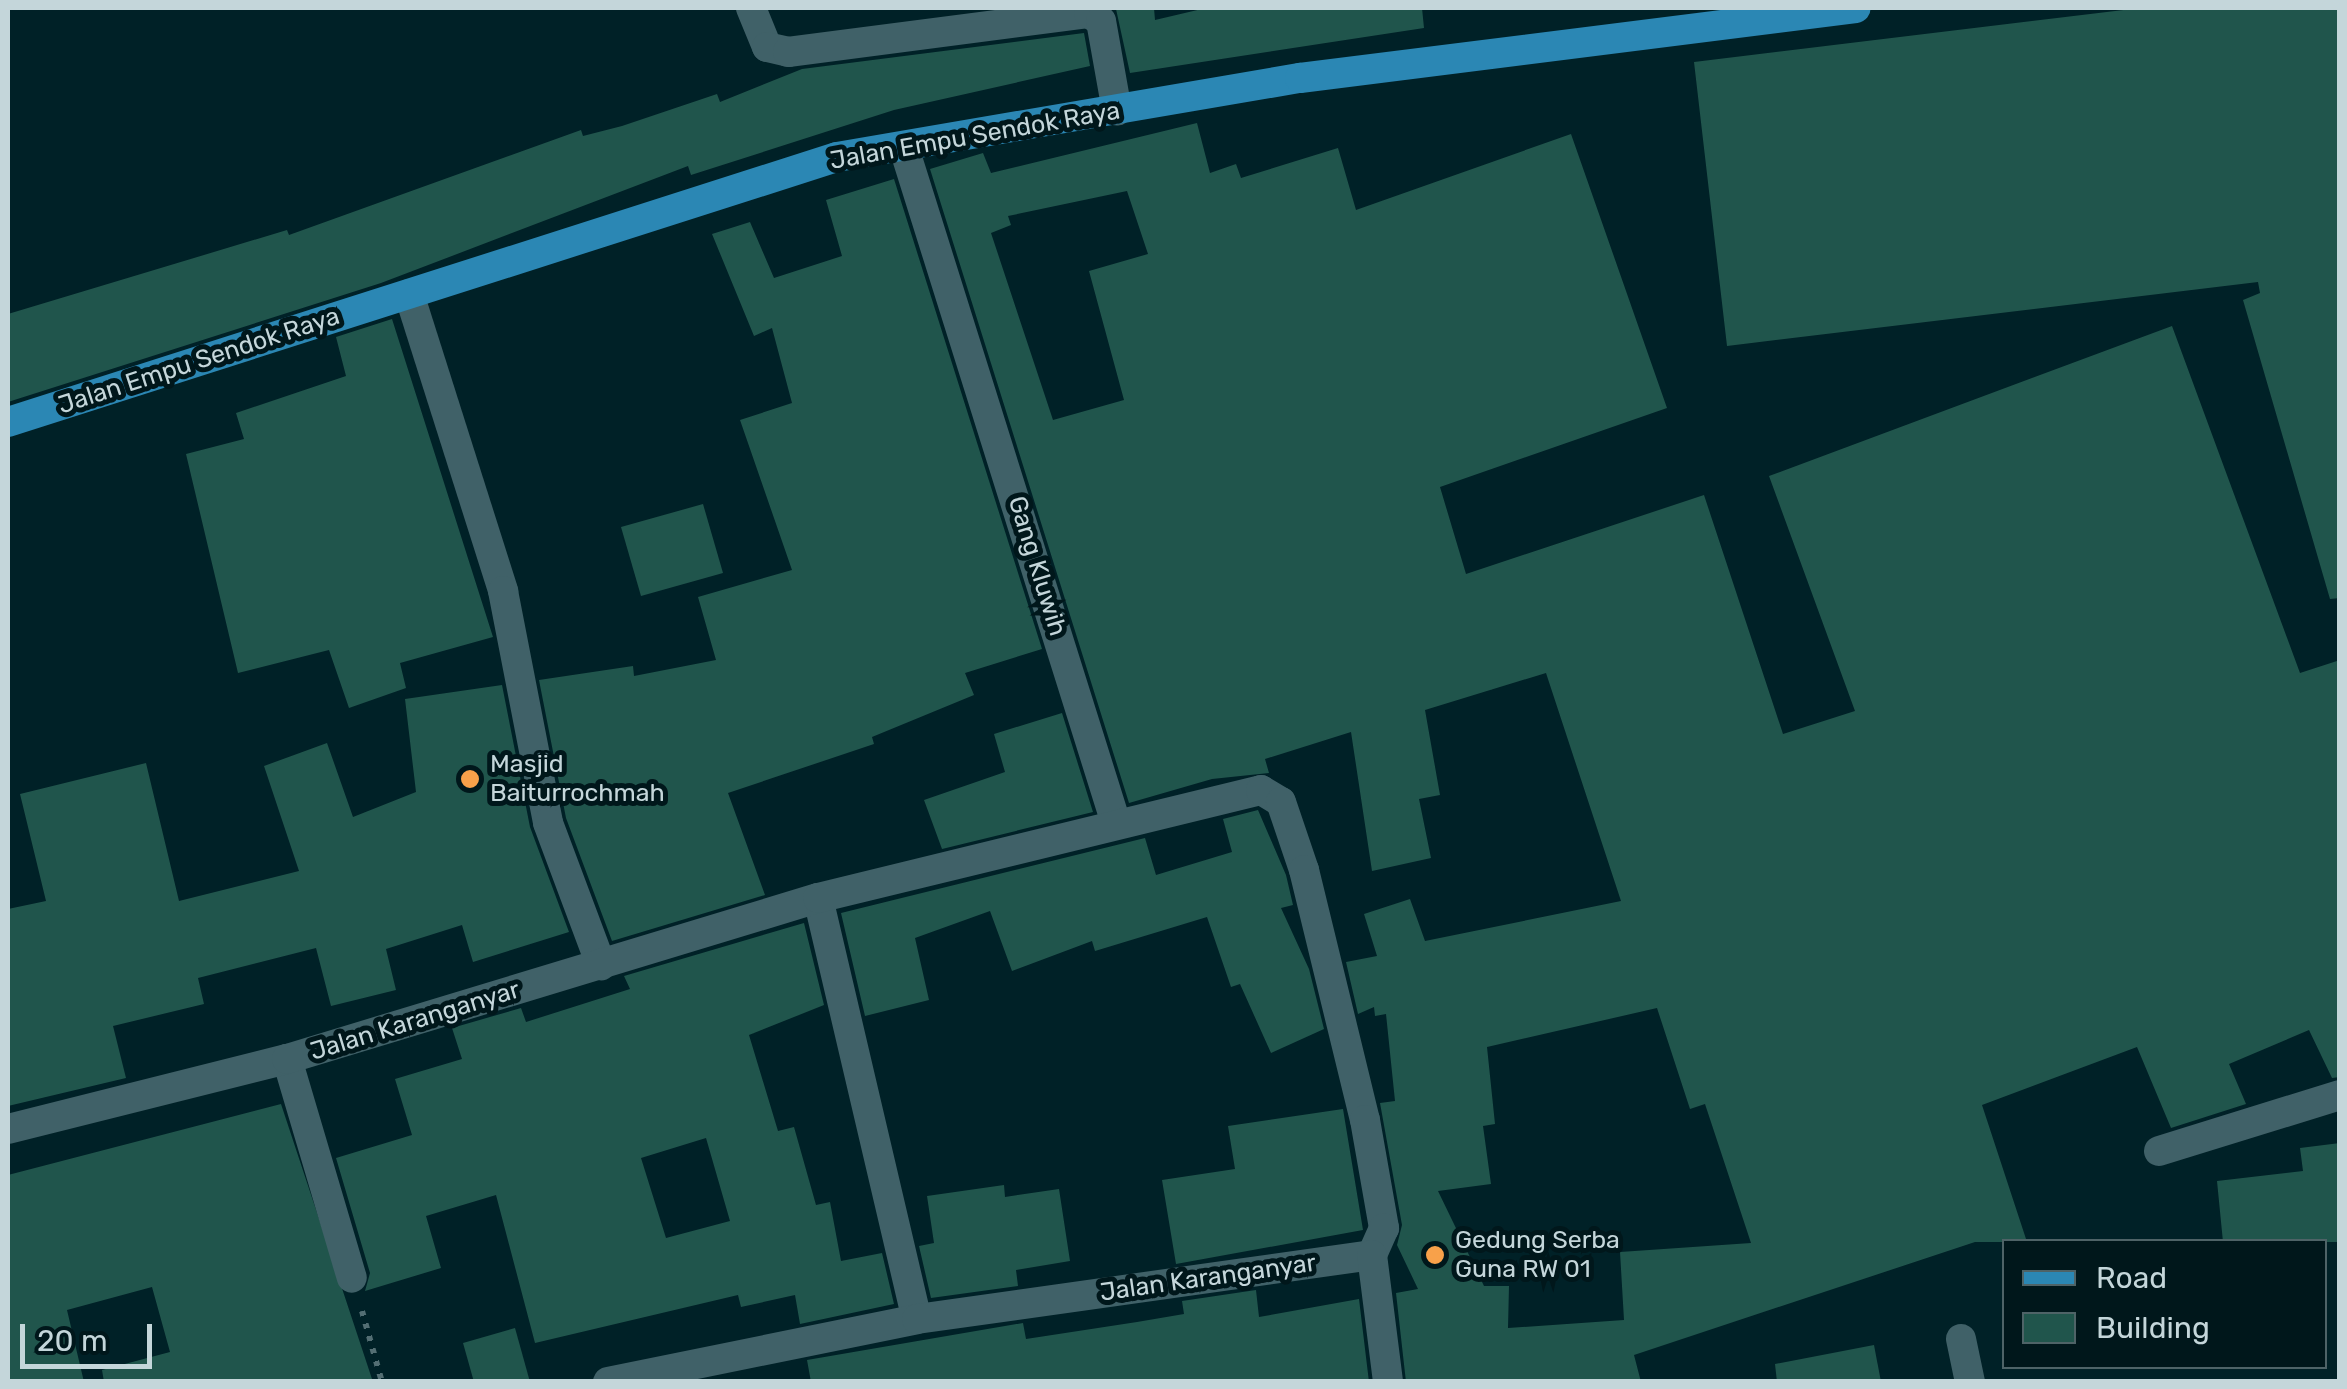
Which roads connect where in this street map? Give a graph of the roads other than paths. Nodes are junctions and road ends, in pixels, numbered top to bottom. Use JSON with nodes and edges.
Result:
{"nodes":[{"id":1,"x":751,"y":8,"type":"edge"},
{"id":2,"x":1856,"y":8,"type":"edge"},
{"id":3,"x":1117,"y":111,"type":"junction"},
{"id":4,"x":904,"y":148,"type":"junction"},
{"id":5,"x":409,"y":294,"type":"junction"},
{"id":6,"x":8,"y":422,"type":"edge"},
{"id":7,"x":1115,"y":820,"type":"junction"},
{"id":8,"x":818,"y":898,"type":"junction"},
{"id":9,"x":601,"y":966,"type":"junction"},
{"id":10,"x":287,"y":1058,"type":"junction"},
{"id":11,"x":2340,"y":1095,"type":"edge"},
{"id":12,"x":8,"y":1129,"type":"edge"},
{"id":13,"x":2159,"y":1151,"type":"dead end"},
{"id":14,"x":1372,"y":1255,"type":"junction"},
{"id":15,"x":352,"y":1278,"type":"road end"},
{"id":16,"x":917,"y":1319,"type":"junction"},
{"id":17,"x":1962,"y":1339,"type":"dead end"},
{"id":18,"x":608,"y":1382,"type":"edge"},
{"id":19,"x":1388,"y":1382,"type":"edge"},
{"id":20,"x":1970,"y":1382,"type":"edge"}],
"edges":[{"from":1,"to":3,"type":"street"},
{"from":2,"to":3,"type":"main road","name":"Jalan Empu Sendok Raya"},
{"from":3,"to":4,"type":"main road","name":"Jalan Empu Sendok Raya"},
{"from":4,"to":5,"type":"main road","name":"Jalan Empu Sendok Raya"},
{"from":4,"to":7,"type":"street","name":"Gang Kluwih"},
{"from":5,"to":6,"type":"main road","name":"Jalan Empu Sendok Raya"},
{"from":5,"to":9,"type":"street"},
{"from":7,"to":8,"type":"street","name":"Jalan Karanganyar"},
{"from":7,"to":14,"type":"street"},
{"from":8,"to":9,"type":"street","name":"Jalan Karanganyar"},
{"from":8,"to":16,"type":"street"},
{"from":9,"to":10,"type":"street","name":"Jalan Karanganyar"},
{"from":10,"to":12,"type":"street","name":"Jalan Karanganyar"},
{"from":10,"to":15,"type":"street"},
{"from":11,"to":13,"type":"street"},
{"from":14,"to":16,"type":"street","name":"Jalan Karanganyar"},
{"from":14,"to":19,"type":"street"},
{"from":16,"to":18,"type":"street","name":"Jalan Karanganyar"},
{"from":17,"to":20,"type":"street"}]}
